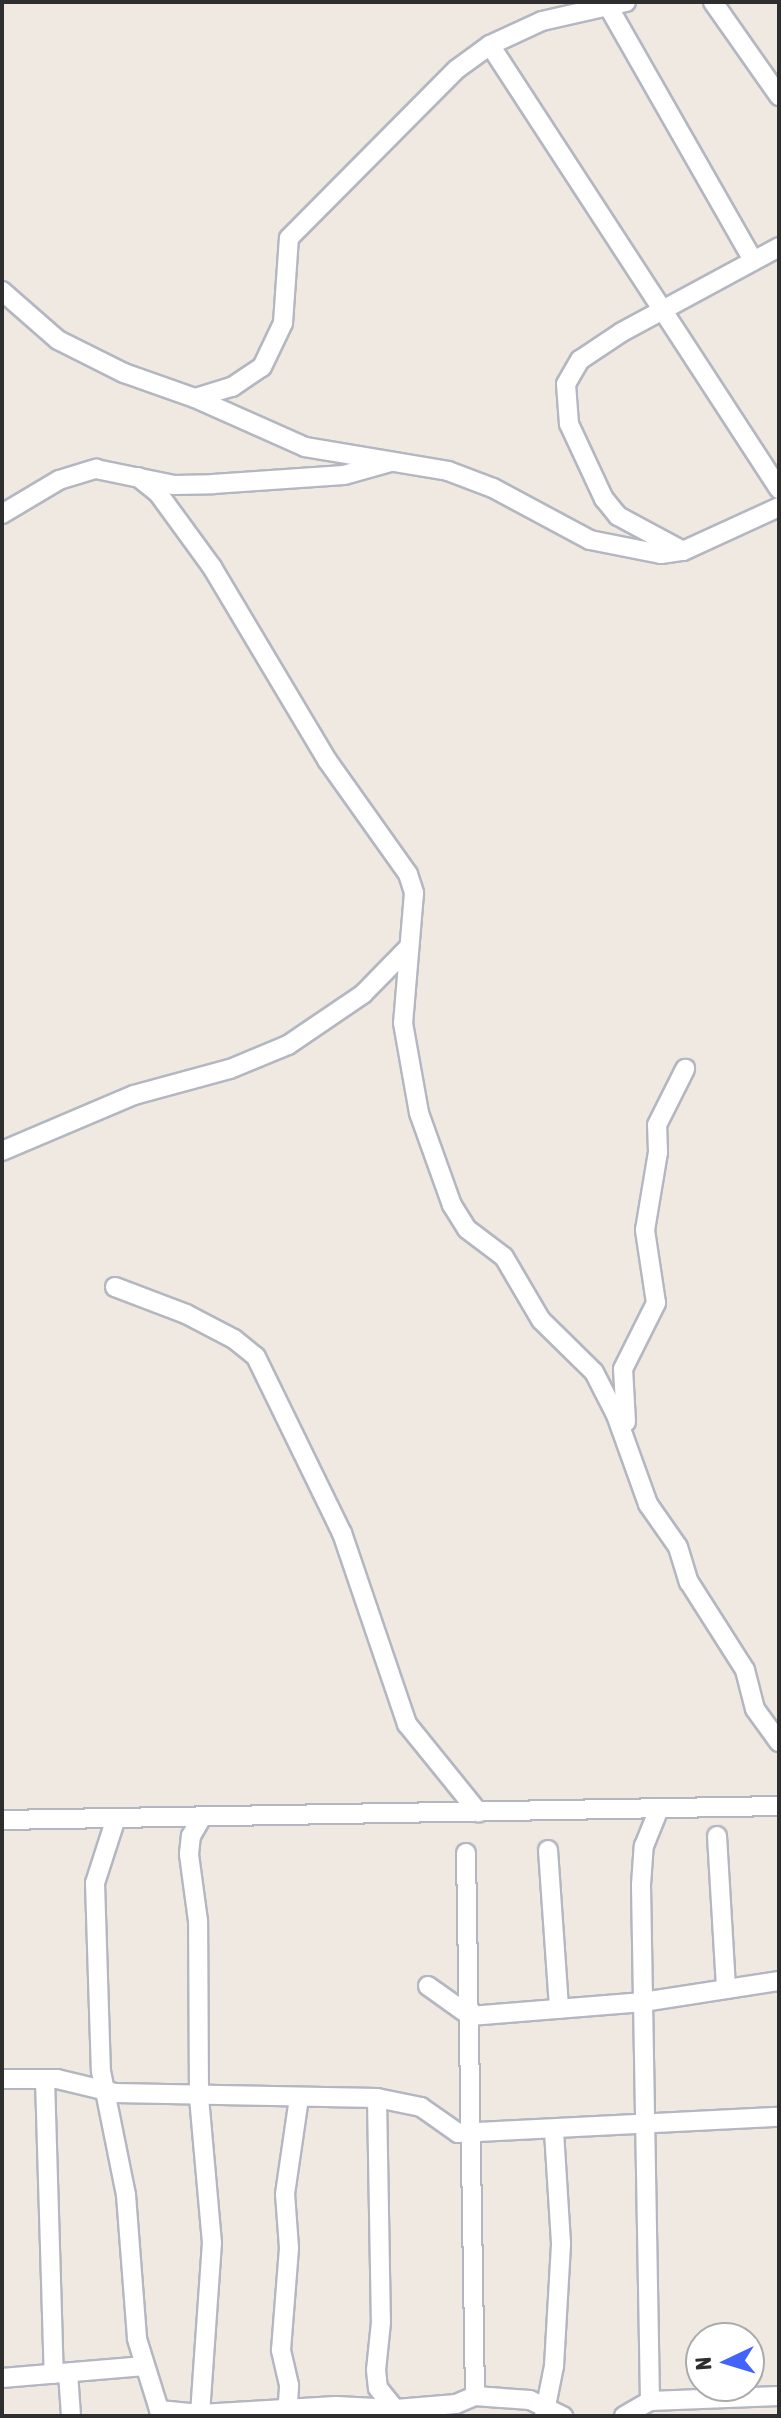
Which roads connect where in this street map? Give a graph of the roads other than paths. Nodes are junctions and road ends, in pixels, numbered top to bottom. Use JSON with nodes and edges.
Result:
{"nodes":[{"id":1,"x":713,"y":2,"type":"edge"},
{"id":2,"x":617,"y":4,"type":"edge"},
{"id":3,"x":490,"y":45,"type":"junction"},
{"id":4,"x":779,"y":96,"type":"edge"},
{"id":5,"x":779,"y":247,"type":"edge"},
{"id":6,"x":753,"y":260,"type":"junction"},
{"id":7,"x":2,"y":291,"type":"edge"},
{"id":8,"x":665,"y":310,"type":"junction"},
{"id":9,"x":195,"y":398,"type":"junction"},
{"id":10,"x":392,"y":462,"type":"junction"},
{"id":11,"x":138,"y":477,"type":"junction"},
{"id":12,"x":779,"y":489,"type":"edge"},
{"id":13,"x":779,"y":507,"type":"edge"},
{"id":14,"x":2,"y":514,"type":"edge"},
{"id":15,"x":683,"y":551,"type":"junction"},
{"id":16,"x":409,"y":947,"type":"junction"},
{"id":17,"x":685,"y":1069,"type":"dead end"},
{"id":18,"x":2,"y":1151,"type":"edge"},
{"id":19,"x":115,"y":1287,"type":"dead end"},
{"id":20,"x":628,"y":1445,"type":"junction"},
{"id":21,"x":779,"y":1742,"type":"edge"},
{"id":22,"x":779,"y":1806,"type":"edge"},
{"id":23,"x":659,"y":1809,"type":"junction"},
{"id":24,"x":479,"y":1813,"type":"junction"},
{"id":25,"x":202,"y":1817,"type":"junction"},
{"id":26,"x":116,"y":1818,"type":"junction"},
{"id":27,"x":2,"y":1820,"type":"edge"},
{"id":28,"x":717,"y":1836,"type":"dead end"},
{"id":29,"x":548,"y":1850,"type":"dead end"},
{"id":30,"x":466,"y":1853,"type":"dead end"},
{"id":31,"x":779,"y":1981,"type":"edge"},
{"id":32,"x":428,"y":1986,"type":"dead end"},
{"id":33,"x":726,"y":1989,"type":"junction"},
{"id":34,"x":643,"y":2002,"type":"junction"},
{"id":35,"x":559,"y":2009,"type":"junction"},
{"id":36,"x":469,"y":2015,"type":"junction"},
{"id":37,"x":2,"y":2079,"type":"edge"},
{"id":38,"x":45,"y":2079,"type":"junction"},
{"id":39,"x":104,"y":2092,"type":"junction"},
{"id":40,"x":199,"y":2096,"type":"junction"},
{"id":41,"x":299,"y":2098,"type":"junction"},
{"id":42,"x":377,"y":2098,"type":"junction"},
{"id":43,"x":779,"y":2117,"type":"edge"},
{"id":44,"x":647,"y":2122,"type":"junction"},
{"id":45,"x":471,"y":2130,"type":"junction"},
{"id":46,"x":554,"y":2132,"type":"junction"},
{"id":47,"x":144,"y":2366,"type":"junction"},
{"id":48,"x":61,"y":2374,"type":"junction"},
{"id":49,"x":2,"y":2378,"type":"edge"},
{"id":50,"x":475,"y":2396,"type":"junction"},
{"id":51,"x":779,"y":2396,"type":"edge"},
{"id":52,"x":650,"y":2401,"type":"junction"},
{"id":53,"x":724,"y":2407,"type":"edge"},
{"id":54,"x":398,"y":2412,"type":"edge"},
{"id":55,"x":160,"y":2413,"type":"edge"},
{"id":56,"x":288,"y":2413,"type":"edge"},
{"id":57,"x":552,"y":2413,"type":"edge"},
{"id":58,"x":200,"y":2414,"type":"edge"},
{"id":59,"x":71,"y":2416,"type":"edge"},
{"id":60,"x":624,"y":2416,"type":"edge"}],
"edges":[{"from":1,"to":4,"type":"street"},
{"from":2,"to":3,"type":"street"},
{"from":2,"to":6,"type":"street"},
{"from":3,"to":8,"type":"street"},
{"from":3,"to":9,"type":"street"},
{"from":5,"to":6,"type":"street"},
{"from":6,"to":8,"type":"street"},
{"from":7,"to":9,"type":"street"},
{"from":8,"to":12,"type":"street"},
{"from":8,"to":15,"type":"street"},
{"from":9,"to":10,"type":"street"},
{"from":10,"to":11,"type":"street"},
{"from":10,"to":15,"type":"street"},
{"from":11,"to":14,"type":"street"},
{"from":11,"to":16,"type":"street"},
{"from":13,"to":15,"type":"street"},
{"from":16,"to":18,"type":"street"},
{"from":16,"to":20,"type":"street"},
{"from":17,"to":20,"type":"street"},
{"from":19,"to":24,"type":"street"},
{"from":20,"to":21,"type":"street"},
{"from":22,"to":23,"type":"street"},
{"from":23,"to":24,"type":"street"},
{"from":23,"to":34,"type":"street"},
{"from":24,"to":25,"type":"street"},
{"from":25,"to":26,"type":"street"},
{"from":25,"to":40,"type":"street"},
{"from":26,"to":27,"type":"street"},
{"from":26,"to":39,"type":"street"},
{"from":28,"to":33,"type":"street"},
{"from":29,"to":35,"type":"street"},
{"from":30,"to":36,"type":"street"},
{"from":31,"to":33,"type":"street"},
{"from":32,"to":36,"type":"street"},
{"from":33,"to":34,"type":"street"},
{"from":34,"to":35,"type":"street"},
{"from":34,"to":44,"type":"street"},
{"from":35,"to":36,"type":"street"},
{"from":36,"to":45,"type":"street"},
{"from":37,"to":38,"type":"street"},
{"from":38,"to":39,"type":"street"},
{"from":38,"to":48,"type":"street"},
{"from":39,"to":40,"type":"street"},
{"from":39,"to":47,"type":"street"},
{"from":40,"to":41,"type":"street"},
{"from":40,"to":58,"type":"street"},
{"from":41,"to":42,"type":"street"},
{"from":41,"to":56,"type":"street"},
{"from":42,"to":45,"type":"street"},
{"from":42,"to":54,"type":"street"},
{"from":43,"to":44,"type":"street"},
{"from":44,"to":46,"type":"street"},
{"from":44,"to":52,"type":"street"},
{"from":45,"to":46,"type":"street"},
{"from":45,"to":50,"type":"street"},
{"from":46,"to":57,"type":"street"},
{"from":47,"to":48,"type":"street"},
{"from":47,"to":55,"type":"street"},
{"from":48,"to":49,"type":"street"},
{"from":48,"to":59,"type":"street"},
{"from":50,"to":54,"type":"street"},
{"from":50,"to":57,"type":"street"},
{"from":51,"to":53,"type":"street"},
{"from":52,"to":53,"type":"street"},
{"from":52,"to":60,"type":"street"},
{"from":54,"to":56,"type":"street"},
{"from":55,"to":58,"type":"street"},
{"from":56,"to":58,"type":"street"}]}
